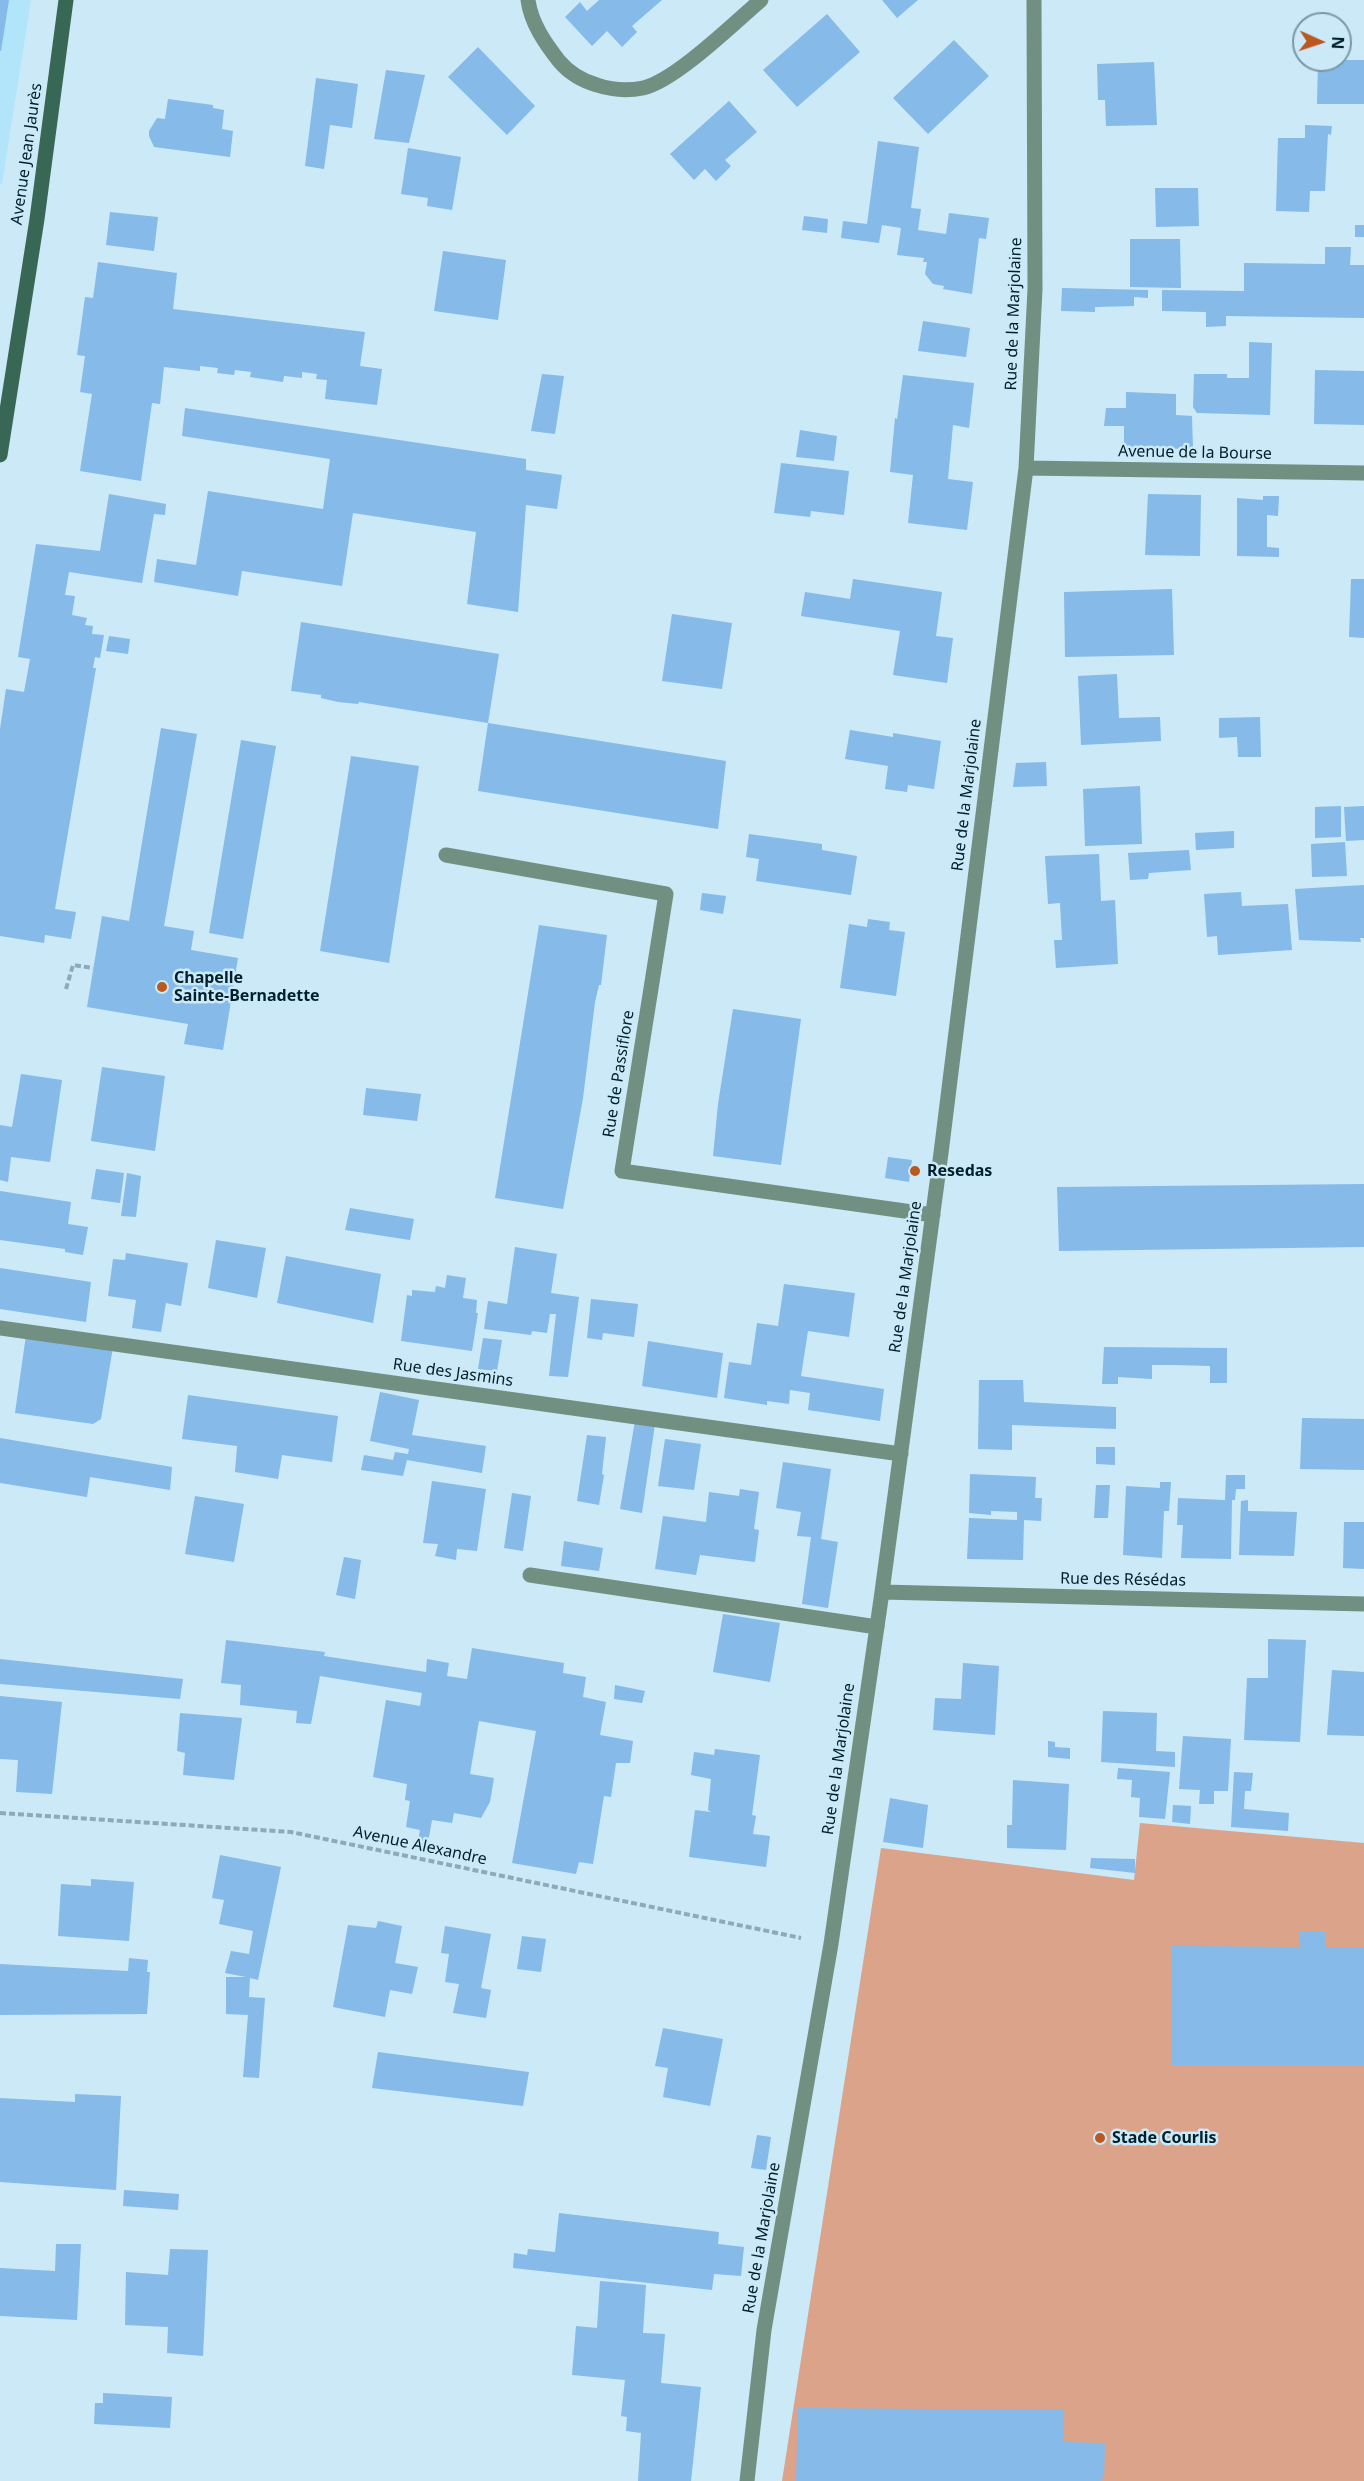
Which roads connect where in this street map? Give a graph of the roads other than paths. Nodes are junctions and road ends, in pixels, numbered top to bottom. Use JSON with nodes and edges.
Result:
{"nodes":[{"id":1,"x":66,"y":0,"type":"edge"},
{"id":2,"x":528,"y":0,"type":"edge"},
{"id":3,"x":761,"y":0,"type":"edge"},
{"id":4,"x":1034,"y":0,"type":"edge"},
{"id":5,"x":0,"y":455,"type":"edge"},
{"id":6,"x":1026,"y":468,"type":"junction"},
{"id":7,"x":1364,"y":473,"type":"edge"},
{"id":8,"x":446,"y":855,"type":"dead end"},
{"id":9,"x":933,"y":1215,"type":"junction"},
{"id":10,"x":0,"y":1328,"type":"edge"},
{"id":11,"x":901,"y":1454,"type":"junction"},
{"id":12,"x":530,"y":1575,"type":"dead end"},
{"id":13,"x":882,"y":1592,"type":"junction"},
{"id":14,"x":1364,"y":1604,"type":"edge"},
{"id":15,"x":877,"y":1626,"type":"junction"},
{"id":16,"x":747,"y":2481,"type":"edge"}],
"edges":[{"from":1,"to":5,"type":"main road","name":"Avenue Jean Jaurès"},
{"from":2,"to":3,"type":"street"},
{"from":4,"to":6,"type":"street","name":"Rue de la Marjolaine"},
{"from":6,"to":7,"type":"street","name":"Avenue de la Bourse"},
{"from":6,"to":9,"type":"street","name":"Rue de la Marjolaine"},
{"from":8,"to":9,"type":"street","name":"Rue de Passiflore"},
{"from":9,"to":11,"type":"street","name":"Rue de la Marjolaine"},
{"from":10,"to":11,"type":"street","name":"Rue des Jasmins"},
{"from":11,"to":13,"type":"street","name":"Rue de la Marjolaine"},
{"from":12,"to":15,"type":"street"},
{"from":13,"to":14,"type":"street","name":"Rue des Résédas"},
{"from":13,"to":15,"type":"street","name":"Rue de la Marjolaine"},
{"from":15,"to":16,"type":"street","name":"Rue de la Marjolaine"}]}
